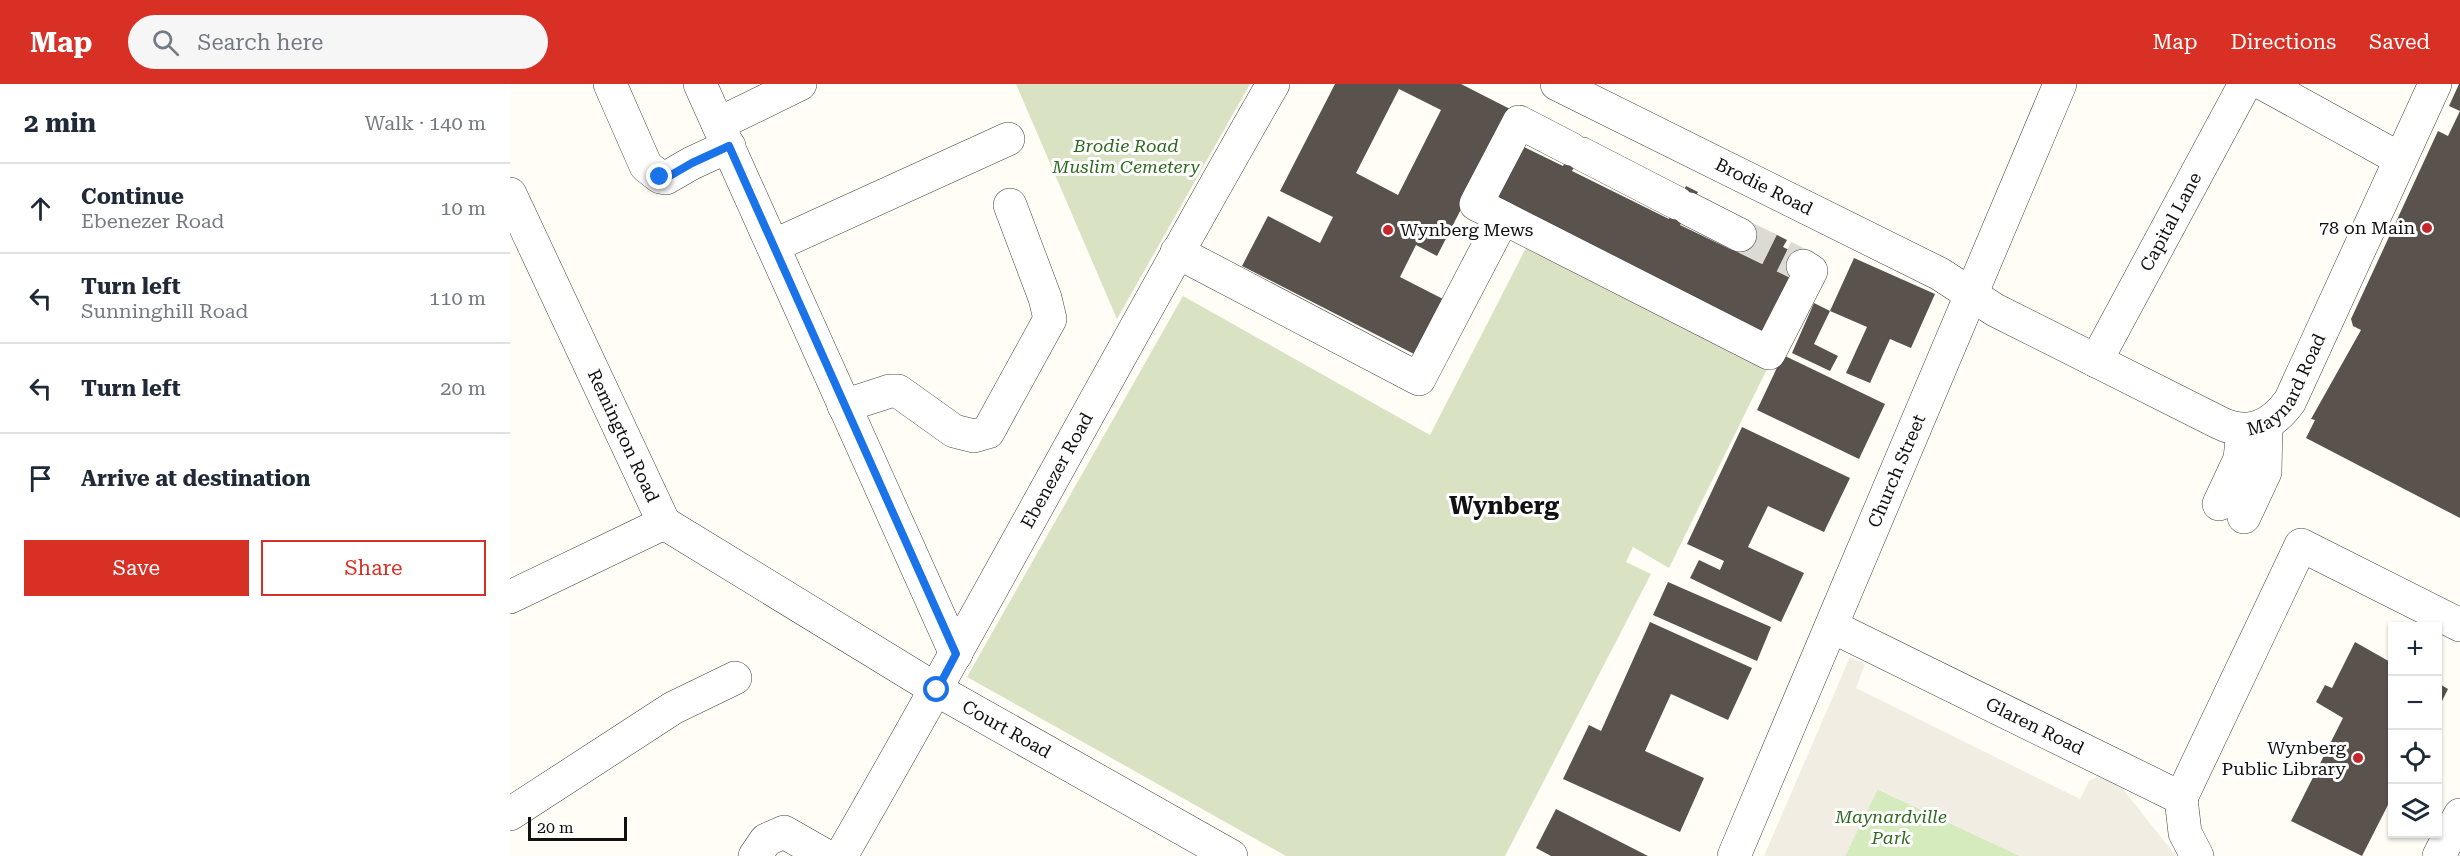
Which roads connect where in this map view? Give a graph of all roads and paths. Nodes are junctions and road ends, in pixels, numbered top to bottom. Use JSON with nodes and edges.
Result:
{"nodes":[{"id":1,"x":610,"y":84,"type":"edge"},
{"id":2,"x":700,"y":84,"type":"edge"},
{"id":3,"x":800,"y":84,"type":"edge"},
{"id":4,"x":1273,"y":84,"type":"edge"},
{"id":5,"x":1557,"y":84,"type":"edge"},
{"id":6,"x":2060,"y":84,"type":"edge"},
{"id":7,"x":2245,"y":84,"type":"edge"},
{"id":8,"x":2264,"y":84,"type":"edge"},
{"id":9,"x":2435,"y":84,"type":"edge"},
{"id":10,"x":724,"y":135,"type":"junction"},
{"id":11,"x":1008,"y":139,"type":"dead end"},
{"id":12,"x":2400,"y":159,"type":"junction"},
{"id":13,"x":510,"y":194,"type":"edge"},
{"id":14,"x":1010,"y":205,"type":"dead end"},
{"id":15,"x":1503,"y":218,"type":"junction"},
{"id":16,"x":1740,"y":235,"type":"tunnel mouth"},
{"id":17,"x":773,"y":246,"type":"junction"},
{"id":18,"x":1177,"y":252,"type":"junction"},
{"id":19,"x":1803,"y":266,"type":"dead end"},
{"id":20,"x":1970,"y":292,"type":"junction"},
{"id":21,"x":2097,"y":361,"type":"junction"},
{"id":22,"x":844,"y":406,"type":"junction"},
{"id":23,"x":2254,"y":427,"type":"junction"},
{"id":24,"x":2231,"y":510,"type":"dead end"},
{"id":25,"x":664,"y":524,"type":"junction"},
{"id":26,"x":510,"y":597,"type":"edge"},
{"id":27,"x":2460,"y":625,"type":"edge"},
{"id":28,"x":1833,"y":627,"type":"junction"},
{"id":29,"x":956,"y":654,"type":"junction"},
{"id":30,"x":735,"y":678,"type":"dead end"},
{"id":31,"x":937,"y":690,"type":"junction"},
{"id":32,"x":2181,"y":798,"type":"junction"},
{"id":33,"x":510,"y":814,"type":"edge"},
{"id":34,"x":2460,"y":815,"type":"edge"},
{"id":35,"x":755,"y":856,"type":"edge"},
{"id":36,"x":826,"y":856,"type":"edge"},
{"id":37,"x":841,"y":856,"type":"edge"},
{"id":38,"x":1231,"y":856,"type":"edge"},
{"id":39,"x":1734,"y":856,"type":"edge"},
{"id":40,"x":2197,"y":856,"type":"edge"},
{"id":41,"x":2439,"y":856,"type":"edge"}],
"edges":[{"from":1,"to":10,"type":"street"},
{"from":2,"to":10,"type":"street"},
{"from":3,"to":10,"type":"street"},
{"from":4,"to":18,"type":"street","name":"Ebenezer Road"},
{"from":5,"to":20,"type":"street","name":"Brodie Road"},
{"from":6,"to":20,"type":"street","name":"Church Street"},
{"from":7,"to":21,"type":"street","name":"Capital Lane"},
{"from":8,"to":12,"type":"street"},
{"from":9,"to":12,"type":"street","name":"Maynard Road"},
{"from":10,"to":17,"type":"street"},
{"from":11,"to":17,"type":"street"},
{"from":12,"to":23,"type":"street","name":"Maynard Road"},
{"from":13,"to":25,"type":"street","name":"Remington Road"},
{"from":14,"to":22,"type":"street"},
{"from":15,"to":16,"type":"street"},
{"from":15,"to":18,"type":"street"},
{"from":15,"to":19,"type":"street"},
{"from":17,"to":22,"type":"street"},
{"from":18,"to":29,"type":"street","name":"Ebenezer Road"},
{"from":20,"to":21,"type":"street","name":"Maynard Road"},
{"from":20,"to":28,"type":"street","name":"Church Street"},
{"from":21,"to":23,"type":"street","name":"Maynard Road"},
{"from":22,"to":29,"type":"street"},
{"from":23,"to":24,"type":"street"},
{"from":25,"to":26,"type":"street","name":"Remington Road"},
{"from":25,"to":31,"type":"street","name":"Court Road"},
{"from":27,"to":32,"type":"street"},
{"from":28,"to":32,"type":"street","name":"Glaren Road"},
{"from":28,"to":39,"type":"street","name":"Church Street"},
{"from":29,"to":31,"type":"street","name":"Ebenezer Road"},
{"from":30,"to":33,"type":"street"},
{"from":31,"to":37,"type":"street","name":"Ebenezer Road"},
{"from":31,"to":38,"type":"street","name":"Court Road"},
{"from":32,"to":40,"type":"street"},
{"from":34,"to":41,"type":"street"},
{"from":35,"to":36,"type":"street"}]}
